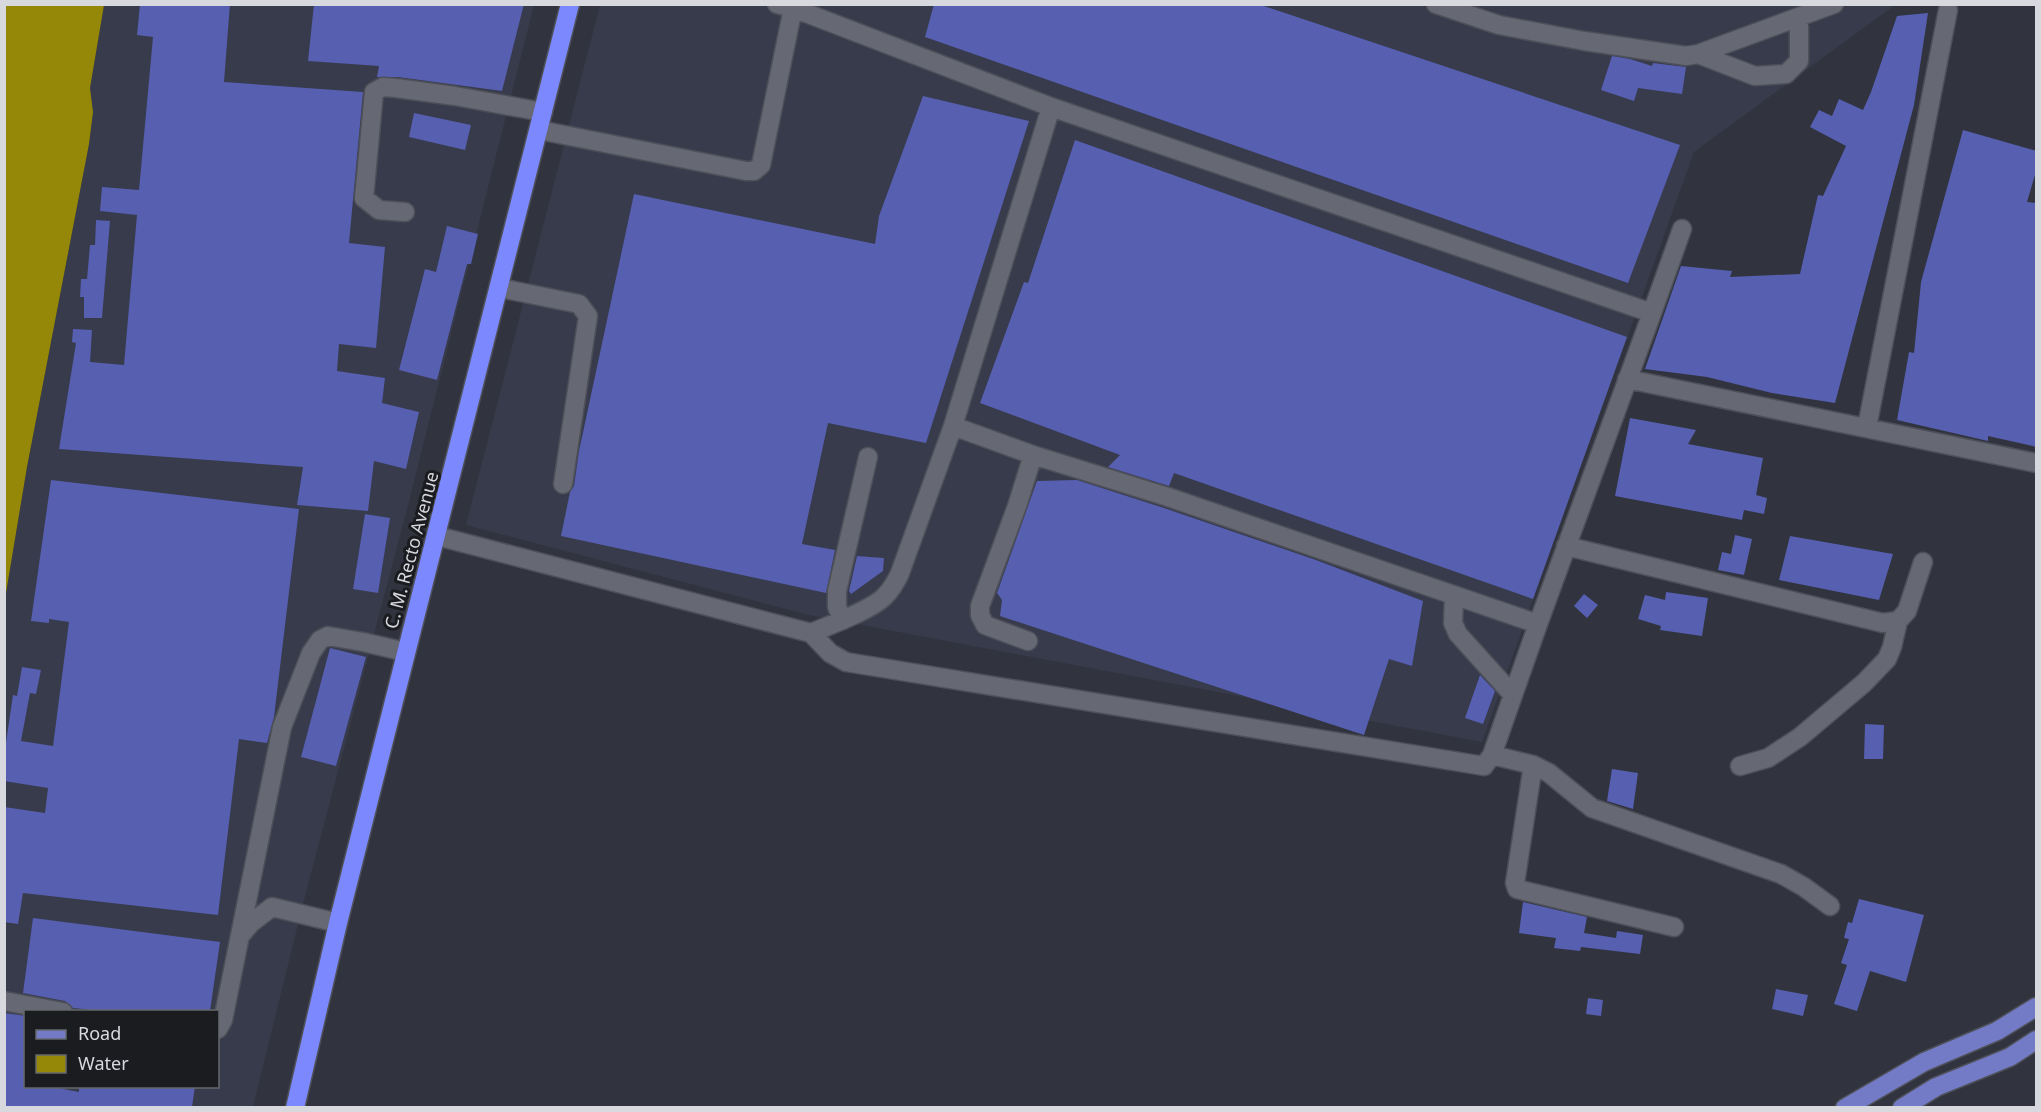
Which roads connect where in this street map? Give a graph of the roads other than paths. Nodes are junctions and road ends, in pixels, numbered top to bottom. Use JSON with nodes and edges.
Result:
{"nodes":[{"id":1,"x":570,"y":4,"type":"edge"},
{"id":2,"x":1436,"y":4,"type":"edge"},
{"id":3,"x":1834,"y":4,"type":"edge"},
{"id":4,"x":785,"y":6,"type":"edge"},
{"id":5,"x":1948,"y":10,"type":"dead end"},
{"id":6,"x":1799,"y":18,"type":"junction"},
{"id":7,"x":1698,"y":54,"type":"junction"},
{"id":8,"x":1051,"y":107,"type":"junction"},
{"id":9,"x":541,"y":121,"type":"junction"},
{"id":10,"x":405,"y":212,"type":"dead end"},
{"id":11,"x":1682,"y":229,"type":"dead end"},
{"id":12,"x":500,"y":288,"type":"junction"},
{"id":13,"x":1652,"y":313,"type":"junction"},
{"id":14,"x":1627,"y":379,"type":"junction"},
{"id":15,"x":953,"y":426,"type":"junction"},
{"id":16,"x":1867,"y":427,"type":"junction"},
{"id":17,"x":1034,"y":455,"type":"junction"},
{"id":18,"x":868,"y":457,"type":"dead end"},
{"id":19,"x":2037,"y":463,"type":"edge"},
{"id":20,"x":563,"y":484,"type":"dead end"},
{"id":21,"x":437,"y":536,"type":"junction"},
{"id":22,"x":1566,"y":546,"type":"junction"},
{"id":23,"x":1923,"y":562,"type":"dead end"},
{"id":24,"x":1454,"y":596,"type":"junction"},
{"id":25,"x":843,"y":620,"type":"junction"},
{"id":26,"x":1898,"y":621,"type":"junction"},
{"id":27,"x":1538,"y":624,"type":"junction"},
{"id":28,"x":812,"y":633,"type":"junction"},
{"id":29,"x":1028,"y":641,"type":"dead end"},
{"id":30,"x":406,"y":652,"type":"junction"},
{"id":31,"x":1513,"y":695,"type":"junction"},
{"id":32,"x":1492,"y":755,"type":"junction"},
{"id":33,"x":1533,"y":765,"type":"junction"},
{"id":34,"x":1740,"y":766,"type":"dead end"},
{"id":35,"x":1830,"y":906,"type":"dead end"},
{"id":36,"x":338,"y":923,"type":"junction"},
{"id":37,"x":1674,"y":927,"type":"dead end"},
{"id":38,"x":240,"y":936,"type":"junction"},
{"id":39,"x":4,"y":1001,"type":"edge"},
{"id":40,"x":2037,"y":1007,"type":"edge"},
{"id":41,"x":57,"y":1010,"type":"edge"},
{"id":42,"x":219,"y":1027,"type":"edge"},
{"id":43,"x":2037,"y":1040,"type":"edge"},
{"id":44,"x":295,"y":1107,"type":"edge"},
{"id":45,"x":1845,"y":1107,"type":"edge"},
{"id":46,"x":1902,"y":1107,"type":"edge"}],
"edges":[{"from":1,"to":9,"type":"highway","name":"C. M. Recto Avenue"},
{"from":2,"to":7,"type":"lane"},
{"from":3,"to":6,"type":"lane"},
{"from":4,"to":8,"type":"lane"},
{"from":4,"to":9,"type":"lane"},
{"from":5,"to":16,"type":"lane"},
{"from":6,"to":7,"type":"lane"},
{"from":6,"to":7,"type":"lane"},
{"from":8,"to":13,"type":"lane"},
{"from":8,"to":15,"type":"lane"},
{"from":9,"to":10,"type":"lane"},
{"from":9,"to":12,"type":"highway","name":"C. M. Recto Avenue"},
{"from":11,"to":13,"type":"lane"},
{"from":12,"to":20,"type":"lane"},
{"from":12,"to":21,"type":"highway","name":"C. M. Recto Avenue"},
{"from":13,"to":14,"type":"lane"},
{"from":14,"to":16,"type":"lane"},
{"from":14,"to":22,"type":"lane"},
{"from":15,"to":17,"type":"lane"},
{"from":15,"to":25,"type":"lane"},
{"from":16,"to":19,"type":"lane"},
{"from":17,"to":24,"type":"lane"},
{"from":17,"to":29,"type":"lane"},
{"from":18,"to":25,"type":"lane"},
{"from":21,"to":28,"type":"lane"},
{"from":21,"to":30,"type":"highway","name":"C. M. Recto Avenue"},
{"from":22,"to":26,"type":"lane"},
{"from":22,"to":27,"type":"lane"},
{"from":23,"to":26,"type":"lane"},
{"from":24,"to":27,"type":"lane"},
{"from":24,"to":31,"type":"lane"},
{"from":25,"to":28,"type":"lane"},
{"from":26,"to":34,"type":"lane"},
{"from":27,"to":31,"type":"lane"},
{"from":28,"to":32,"type":"lane"},
{"from":30,"to":36,"type":"highway","name":"C. M. Recto Avenue"},
{"from":30,"to":38,"type":"lane"},
{"from":31,"to":32,"type":"lane"},
{"from":32,"to":33,"type":"lane"},
{"from":33,"to":35,"type":"lane"},
{"from":33,"to":37,"type":"lane"},
{"from":36,"to":38,"type":"lane"},
{"from":36,"to":44,"type":"highway","name":"C. M. Recto Avenue"},
{"from":38,"to":42,"type":"lane"},
{"from":39,"to":41,"type":"lane"},
{"from":40,"to":45,"type":"main road"},
{"from":43,"to":46,"type":"main road"}]}
